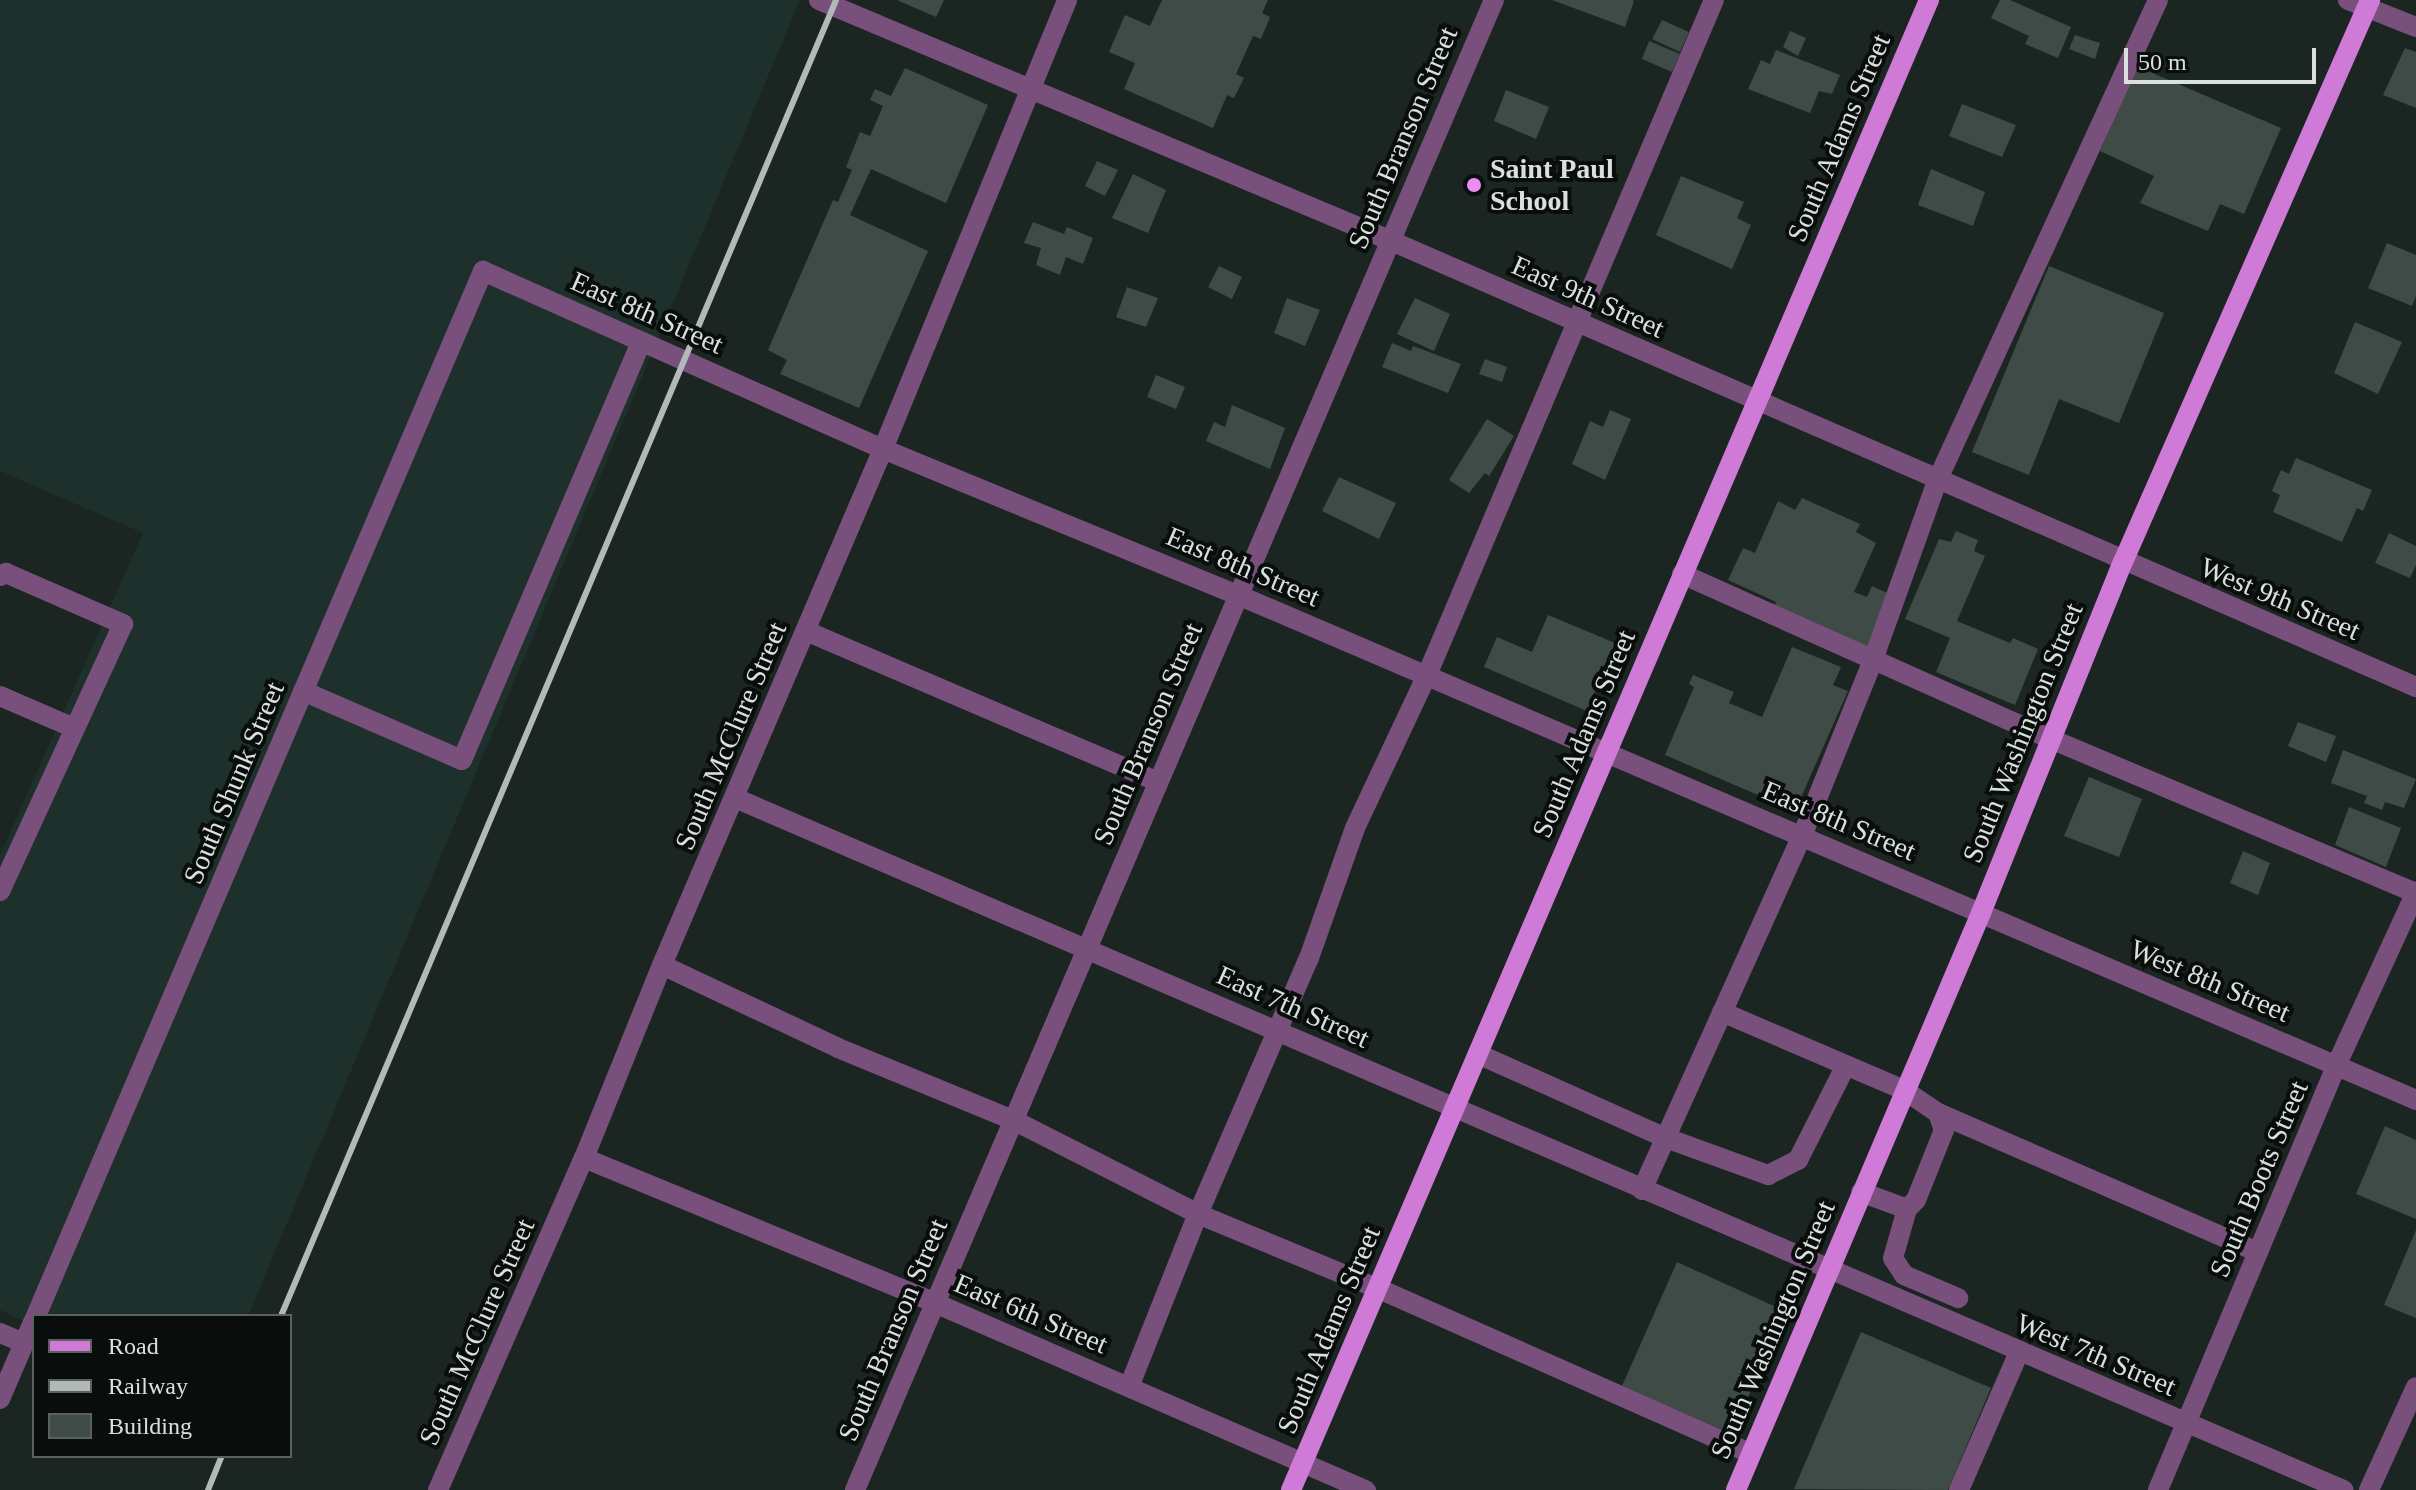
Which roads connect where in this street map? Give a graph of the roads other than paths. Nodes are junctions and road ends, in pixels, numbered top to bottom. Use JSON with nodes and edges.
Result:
{"nodes":[{"id":1,"x":819,"y":0,"type":"edge"},
{"id":2,"x":1067,"y":0,"type":"edge"},
{"id":3,"x":1494,"y":0,"type":"edge"},
{"id":4,"x":1714,"y":0,"type":"edge"},
{"id":5,"x":1929,"y":0,"type":"edge"},
{"id":6,"x":2158,"y":0,"type":"edge"},
{"id":7,"x":2362,"y":3,"type":"edge"},
{"id":8,"x":2416,"y":27,"type":"edge"},
{"id":9,"x":1029,"y":90,"type":"junction"},
{"id":10,"x":1389,"y":240,"type":"junction"},
{"id":11,"x":483,"y":271,"type":"joint"},
{"id":12,"x":1575,"y":322,"type":"junction"},
{"id":13,"x":641,"y":342,"type":"junction"},
{"id":14,"x":1756,"y":401,"type":"junction"},
{"id":15,"x":883,"y":449,"type":"junction"},
{"id":16,"x":1937,"y":481,"type":"junction"},
{"id":17,"x":2123,"y":562,"type":"junction"},
{"id":18,"x":1682,"y":574,"type":"junction"},
{"id":19,"x":0,"y":576,"type":"edge"},
{"id":20,"x":1238,"y":595,"type":"junction"},
{"id":21,"x":806,"y":631,"type":"junction"},
{"id":22,"x":1873,"y":660,"type":"junction"},
{"id":23,"x":1427,"y":675,"type":"junction"},
{"id":24,"x":2416,"y":687,"type":"edge"},
{"id":25,"x":303,"y":691,"type":"junction"},
{"id":26,"x":0,"y":696,"type":"edge"},
{"id":27,"x":74,"y":728,"type":"junction"},
{"id":28,"x":2051,"y":739,"type":"junction"},
{"id":29,"x":1606,"y":752,"type":"junction"},
{"id":30,"x":1158,"y":782,"type":"junction"},
{"id":31,"x":735,"y":798,"type":"junction"},
{"id":32,"x":1802,"y":836,"type":"junction"},
{"id":33,"x":0,"y":891,"type":"edge"},
{"id":34,"x":2416,"y":893,"type":"edge"},
{"id":35,"x":1981,"y":913,"type":"junction"},
{"id":36,"x":1087,"y":947,"type":"junction"},
{"id":37,"x":662,"y":965,"type":"junction"},
{"id":38,"x":1722,"y":1012,"type":"junction"},
{"id":39,"x":1277,"y":1030,"type":"junction"},
{"id":40,"x":1478,"y":1054,"type":"junction"},
{"id":41,"x":1846,"y":1065,"type":"junction"},
{"id":42,"x":2336,"y":1066,"type":"junction"},
{"id":43,"x":1904,"y":1090,"type":"junction"},
{"id":44,"x":2416,"y":1100,"type":"edge"},
{"id":45,"x":1454,"y":1108,"type":"junction"},
{"id":46,"x":1938,"y":1113,"type":"junction"},
{"id":47,"x":1015,"y":1121,"type":"junction"},
{"id":48,"x":1666,"y":1138,"type":"junction"},
{"id":49,"x":584,"y":1158,"type":"junction"},
{"id":50,"x":1642,"y":1190,"type":"junction"},
{"id":51,"x":1861,"y":1192,"type":"junction"},
{"id":52,"x":1907,"y":1209,"type":"junction"},
{"id":53,"x":1198,"y":1214,"type":"junction"},
{"id":54,"x":2258,"y":1252,"type":"junction"},
{"id":55,"x":1827,"y":1271,"type":"junction"},
{"id":56,"x":1377,"y":1288,"type":"junction"},
{"id":57,"x":1958,"y":1298,"type":"dead end"},
{"id":58,"x":935,"y":1303,"type":"junction"},
{"id":59,"x":37,"y":1314,"type":"edge"},
{"id":60,"x":32,"y":1325,"type":"edge"},
{"id":61,"x":0,"y":1333,"type":"edge"},
{"id":62,"x":24,"y":1343,"type":"junction"},
{"id":63,"x":2019,"y":1352,"type":"junction"},
{"id":64,"x":1129,"y":1387,"type":"junction"},
{"id":65,"x":2416,"y":1387,"type":"edge"},
{"id":66,"x":0,"y":1399,"type":"edge"},
{"id":67,"x":2186,"y":1424,"type":"junction"},
{"id":68,"x":1751,"y":1454,"type":"junction"},
{"id":69,"x":1303,"y":1463,"type":"junction"},
{"id":70,"x":438,"y":1490,"type":"edge"},
{"id":71,"x":855,"y":1490,"type":"edge"},
{"id":72,"x":1291,"y":1490,"type":"edge"},
{"id":73,"x":1366,"y":1490,"type":"edge"},
{"id":74,"x":1736,"y":1490,"type":"edge"},
{"id":75,"x":1959,"y":1490,"type":"edge"},
{"id":76,"x":2158,"y":1490,"type":"edge"},
{"id":77,"x":2343,"y":1490,"type":"edge"},
{"id":78,"x":2369,"y":1490,"type":"edge"}],
"edges":[{"from":1,"to":9,"type":"street","name":"East 9th Street"},
{"from":2,"to":9,"type":"street","name":"South McClure Street"},
{"from":3,"to":10,"type":"street","name":"South Branson Street"},
{"from":4,"to":12,"type":"street"},
{"from":5,"to":14,"type":"main road","name":"South Adams Street"},
{"from":6,"to":16,"type":"street"},
{"from":7,"to":8,"type":"street"},
{"from":7,"to":17,"type":"main road","name":"South Washington Street"},
{"from":9,"to":10,"type":"street","name":"East 9th Street"},
{"from":9,"to":15,"type":"street","name":"South McClure Street"},
{"from":10,"to":12,"type":"street","name":"East 9th Street"},
{"from":10,"to":20,"type":"street","name":"South Branson Street"},
{"from":11,"to":13,"type":"street","name":"East 8th Street"},
{"from":11,"to":25,"type":"street","name":"South Shunk Street"},
{"from":12,"to":14,"type":"street","name":"East 9th Street"},
{"from":12,"to":23,"type":"street"},
{"from":13,"to":15,"type":"street","name":"East 8th Street"},
{"from":13,"to":25,"type":"street"},
{"from":14,"to":16,"type":"street","name":"East 9th Street"},
{"from":14,"to":18,"type":"main road","name":"South Adams Street"},
{"from":15,"to":20,"type":"street","name":"East 8th Street"},
{"from":15,"to":21,"type":"street","name":"South McClure Street"},
{"from":16,"to":17,"type":"street","name":"East 9th Street"},
{"from":16,"to":22,"type":"street"},
{"from":17,"to":24,"type":"street","name":"West 9th Street"},
{"from":17,"to":28,"type":"main road","name":"South Washington Street"},
{"from":18,"to":22,"type":"street"},
{"from":18,"to":29,"type":"main road","name":"South Adams Street"},
{"from":19,"to":27,"type":"street"},
{"from":20,"to":23,"type":"street","name":"East 8th Street"},
{"from":20,"to":30,"type":"street","name":"South Branson Street"},
{"from":21,"to":30,"type":"street"},
{"from":21,"to":31,"type":"street","name":"South McClure Street"},
{"from":22,"to":28,"type":"street"},
{"from":22,"to":32,"type":"street"},
{"from":23,"to":29,"type":"street","name":"East 8th Street"},
{"from":23,"to":39,"type":"street"},
{"from":25,"to":59,"type":"street","name":"South Shunk Street"},
{"from":26,"to":27,"type":"street"},
{"from":27,"to":33,"type":"street"},
{"from":28,"to":34,"type":"street"},
{"from":28,"to":35,"type":"main road","name":"South Washington Street"},
{"from":29,"to":32,"type":"street","name":"East 8th Street"},
{"from":29,"to":40,"type":"main road","name":"South Adams Street"},
{"from":30,"to":36,"type":"street","name":"South Branson Street"},
{"from":31,"to":36,"type":"street","name":"East 7th Street"},
{"from":31,"to":37,"type":"street","name":"South McClure Street"},
{"from":32,"to":35,"type":"street","name":"East 8th Street"},
{"from":32,"to":38,"type":"street"},
{"from":34,"to":42,"type":"street","name":"South Boots Street"},
{"from":35,"to":42,"type":"street","name":"West 8th Street"},
{"from":35,"to":43,"type":"main road","name":"South Washington Street"},
{"from":36,"to":39,"type":"street","name":"East 7th Street"},
{"from":36,"to":47,"type":"street","name":"South Branson Street"},
{"from":37,"to":47,"type":"street"},
{"from":37,"to":49,"type":"street","name":"South McClure Street"},
{"from":38,"to":41,"type":"street"},
{"from":38,"to":48,"type":"street"},
{"from":39,"to":45,"type":"street","name":"East 7th Street"},
{"from":39,"to":53,"type":"street"},
{"from":40,"to":45,"type":"main road","name":"South Adams Street"},
{"from":40,"to":48,"type":"street"},
{"from":41,"to":43,"type":"street"},
{"from":41,"to":48,"type":"street"},
{"from":42,"to":44,"type":"street","name":"West 8th Street"},
{"from":42,"to":54,"type":"street","name":"South Boots Street"},
{"from":43,"to":46,"type":"street"},
{"from":43,"to":51,"type":"main road","name":"South Washington Street"},
{"from":45,"to":50,"type":"street","name":"East 7th Street"},
{"from":45,"to":56,"type":"main road","name":"South Adams Street"},
{"from":46,"to":52,"type":"street"},
{"from":46,"to":54,"type":"street"},
{"from":47,"to":53,"type":"street"},
{"from":47,"to":58,"type":"street","name":"South Branson Street"},
{"from":48,"to":50,"type":"street"},
{"from":49,"to":58,"type":"street","name":"East 6th Street"},
{"from":49,"to":70,"type":"street","name":"South McClure Street"},
{"from":50,"to":55,"type":"street","name":"East 7th Street"},
{"from":51,"to":52,"type":"street"},
{"from":51,"to":55,"type":"main road","name":"South Washington Street"},
{"from":52,"to":57,"type":"street"},
{"from":53,"to":56,"type":"street"},
{"from":53,"to":64,"type":"street"},
{"from":54,"to":67,"type":"street","name":"South Boots Street"},
{"from":55,"to":63,"type":"street","name":"West 7th Street"},
{"from":55,"to":68,"type":"main road","name":"South Washington Street"},
{"from":56,"to":68,"type":"street"},
{"from":56,"to":69,"type":"main road","name":"South Adams Street"},
{"from":58,"to":64,"type":"street","name":"East 6th Street"},
{"from":58,"to":71,"type":"street","name":"South Branson Street"},
{"from":60,"to":62,"type":"street","name":"South Shunk Street"},
{"from":61,"to":62,"type":"street"},
{"from":62,"to":66,"type":"street","name":"South Shunk Street"},
{"from":63,"to":67,"type":"street","name":"West 7th Street"},
{"from":63,"to":75,"type":"street"},
{"from":64,"to":69,"type":"street","name":"East 6th Street"},
{"from":65,"to":78,"type":"street"},
{"from":67,"to":76,"type":"street","name":"South Boots Street"},
{"from":67,"to":77,"type":"street","name":"West 7th Street"},
{"from":68,"to":74,"type":"main road","name":"South Washington Street"},
{"from":69,"to":72,"type":"main road","name":"South Adams Street"},
{"from":69,"to":73,"type":"street","name":"East 6th Street"}]}
